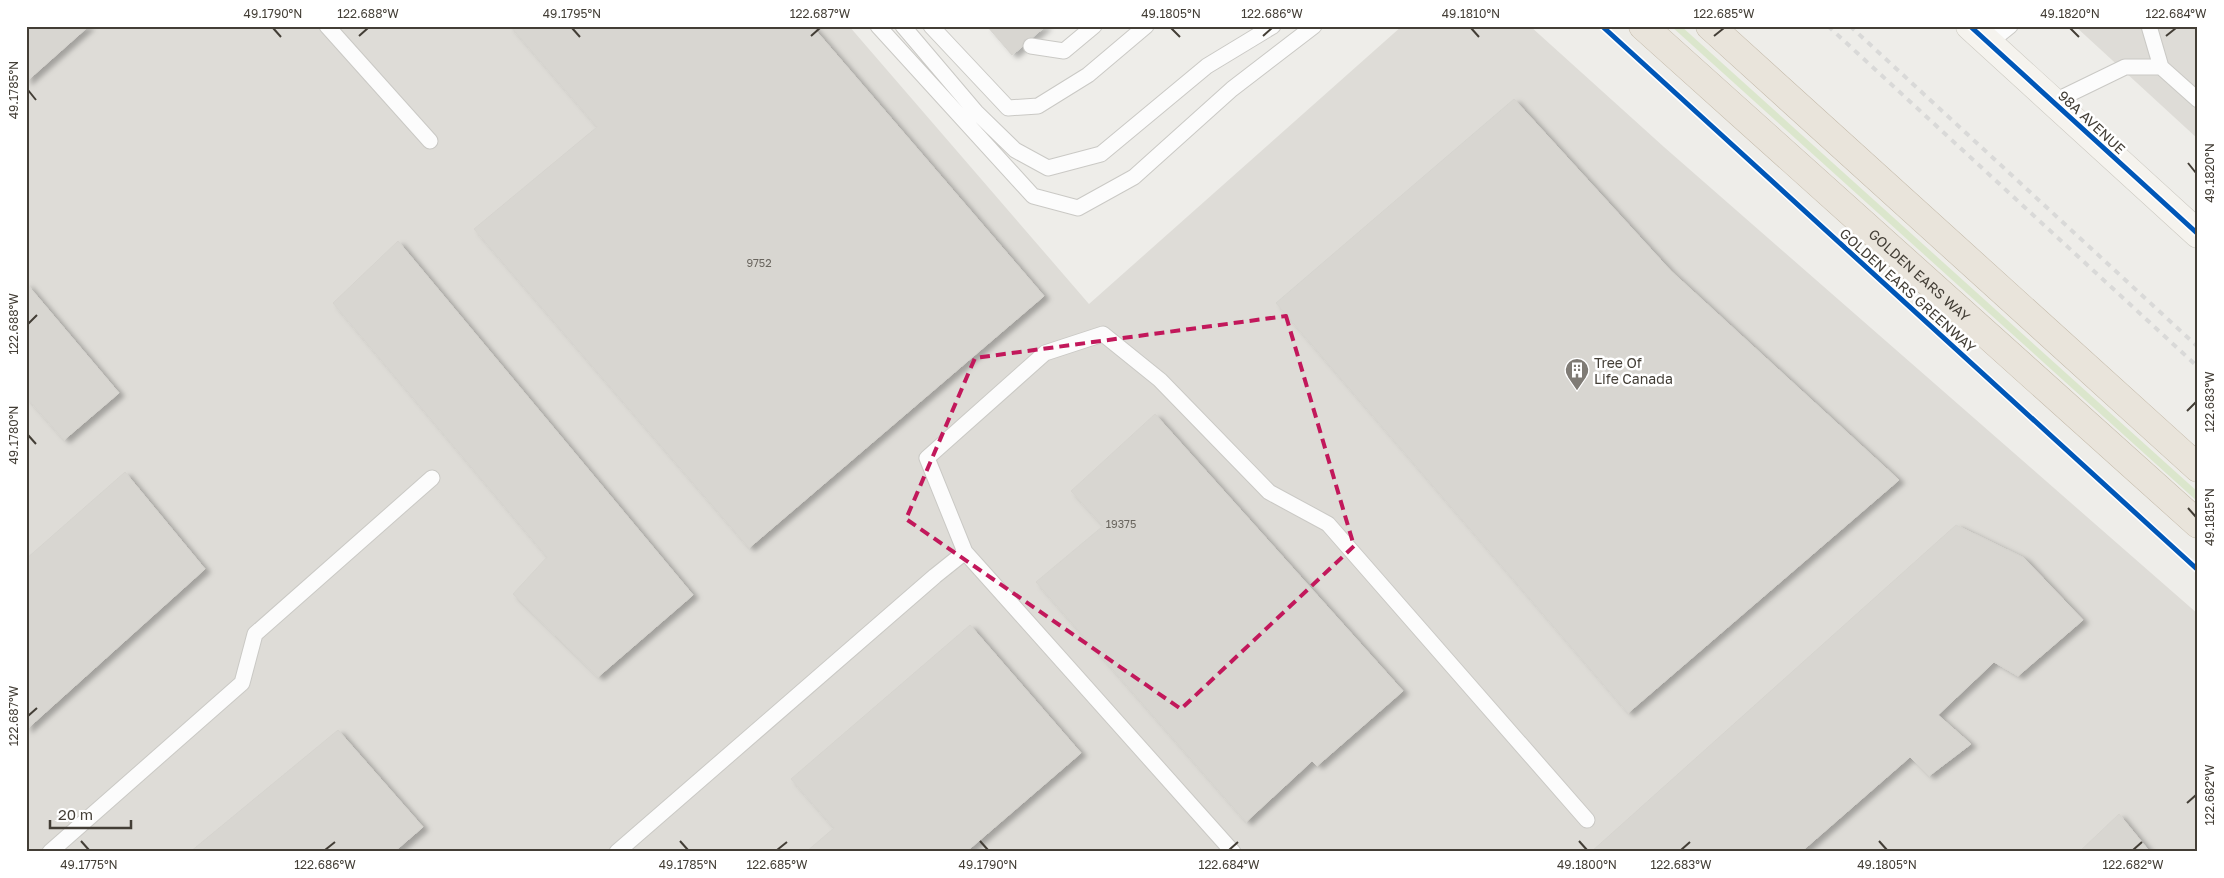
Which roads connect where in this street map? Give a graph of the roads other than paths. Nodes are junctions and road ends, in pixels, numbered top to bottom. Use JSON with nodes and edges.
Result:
{"nodes":[{"id":1,"x":327,"y":26,"type":"edge"},
{"id":2,"x":878,"y":26,"type":"edge"},
{"id":3,"x":903,"y":26,"type":"edge"},
{"id":4,"x":931,"y":26,"type":"edge"},
{"id":5,"x":1094,"y":26,"type":"edge"},
{"id":6,"x":1146,"y":26,"type":"edge"},
{"id":7,"x":1273,"y":26,"type":"edge"},
{"id":8,"x":1314,"y":26,"type":"edge"},
{"id":9,"x":1643,"y":26,"type":"edge"},
{"id":10,"x":1710,"y":26,"type":"edge"},
{"id":11,"x":2149,"y":26,"type":"edge"},
{"id":12,"x":1990,"y":32,"type":"edge"},
{"id":13,"x":1032,"y":46,"type":"dead end"},
{"id":14,"x":2161,"y":67,"type":"junction"},
{"id":15,"x":2198,"y":100,"type":"edge"},
{"id":16,"x":2053,"y":102,"type":"junction"},
{"id":17,"x":430,"y":141,"type":"dead end"},
{"id":18,"x":2198,"y":234,"type":"edge"},
{"id":19,"x":2198,"y":468,"type":"edge"},
{"id":20,"x":432,"y":478,"type":"dead end"},
{"id":21,"x":2198,"y":524,"type":"edge"},
{"id":22,"x":964,"y":552,"type":"junction"},
{"id":23,"x":1587,"y":820,"type":"dead end"},
{"id":24,"x":50,"y":852,"type":"edge"},
{"id":25,"x":617,"y":852,"type":"edge"},
{"id":26,"x":1233,"y":852,"type":"edge"}],
"edges":[{"from":1,"to":17,"type":"lane"},
{"from":2,"to":8,"type":"lane"},
{"from":3,"to":7,"type":"lane"},
{"from":4,"to":6,"type":"lane"},
{"from":5,"to":13,"type":"lane"},
{"from":9,"to":21,"type":"highway","name":"GOLDEN EARS WAY"},
{"from":10,"to":19,"type":"highway"},
{"from":11,"to":14,"type":"lane"},
{"from":12,"to":16,"type":"street","name":"98A AVENUE"},
{"from":14,"to":15,"type":"lane"},
{"from":14,"to":16,"type":"lane"},
{"from":16,"to":18,"type":"street","name":"98A AVENUE"},
{"from":20,"to":24,"type":"lane"},
{"from":22,"to":23,"type":"lane"},
{"from":22,"to":25,"type":"lane"},
{"from":22,"to":26,"type":"lane"}]}
